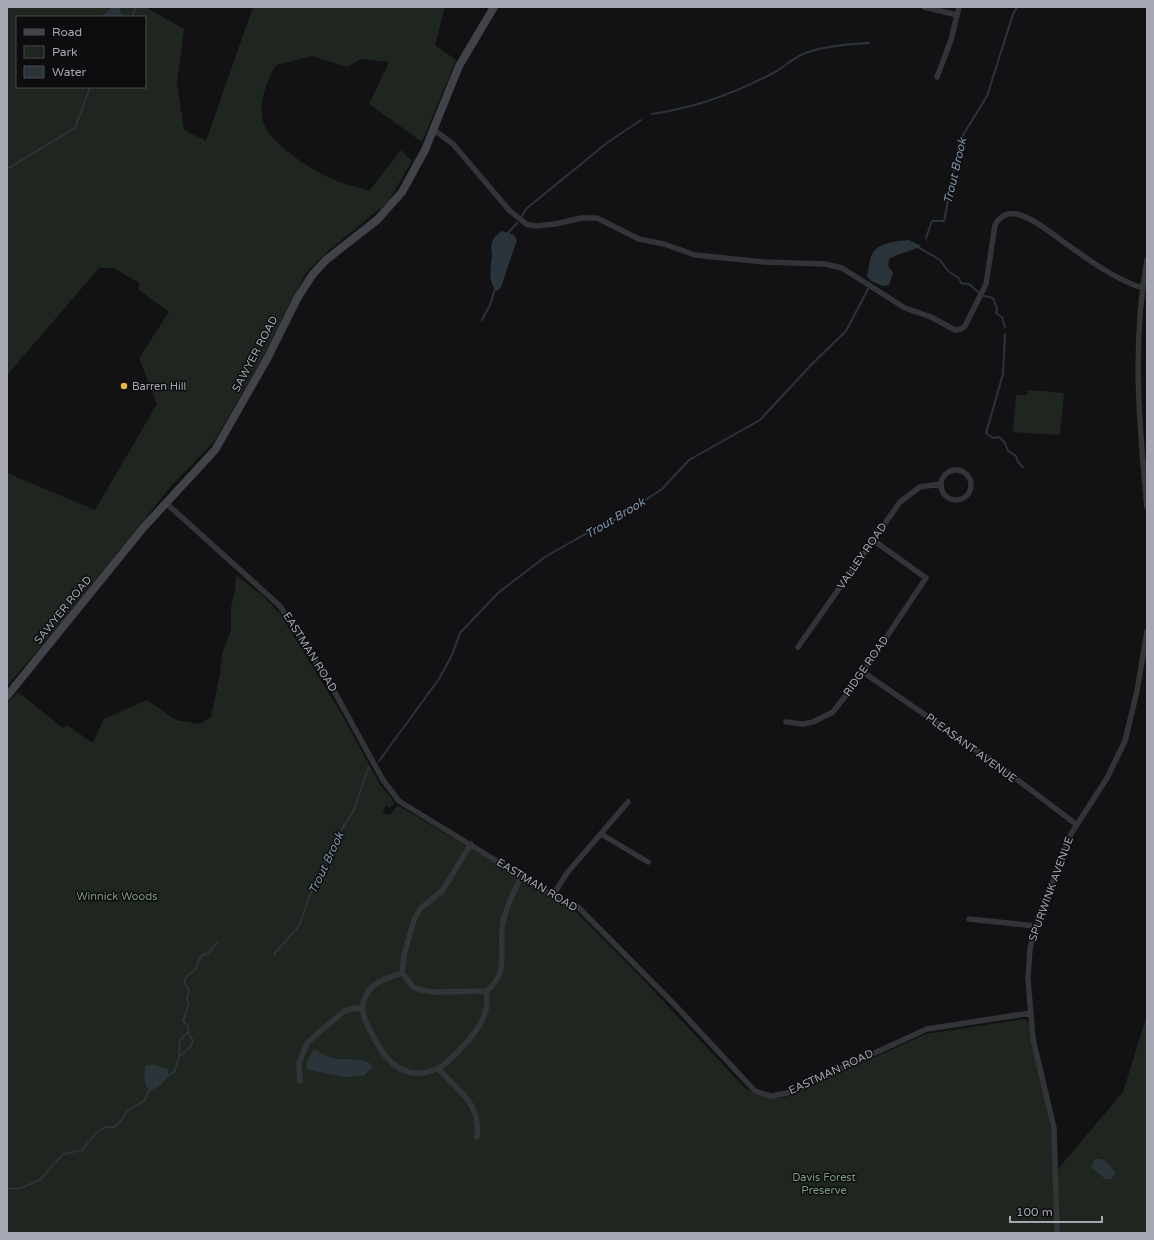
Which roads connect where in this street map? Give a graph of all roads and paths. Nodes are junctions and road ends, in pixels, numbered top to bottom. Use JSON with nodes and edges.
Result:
{"nodes":[{"id":1,"x":494,"y":7,"type":"edge"},
{"id":2,"x":924,"y":7,"type":"edge"},
{"id":3,"x":959,"y":7,"type":"edge"},
{"id":4,"x":957,"y":15,"type":"junction"},
{"id":5,"x":937,"y":77,"type":"dead end"},
{"id":6,"x":434,"y":130,"type":"junction"},
{"id":7,"x":1147,"y":260,"type":"edge"},
{"id":8,"x":1142,"y":288,"type":"junction"},
{"id":9,"x":940,"y":484,"type":"junction"},
{"id":10,"x":166,"y":503,"type":"junction"},
{"id":11,"x":1147,"y":507,"type":"edge"},
{"id":12,"x":873,"y":540,"type":"junction"},
{"id":13,"x":1147,"y":631,"type":"edge"},
{"id":14,"x":798,"y":647,"type":"dead end"},
{"id":15,"x":864,"y":672,"type":"junction"},
{"id":16,"x":7,"y":696,"type":"edge"},
{"id":17,"x":786,"y":722,"type":"dead end"},
{"id":18,"x":628,"y":802,"type":"dead end"},
{"id":19,"x":1077,"y":825,"type":"junction"},
{"id":20,"x":600,"y":834,"type":"junction"},
{"id":21,"x":470,"y":844,"type":"junction"},
{"id":22,"x":648,"y":862,"type":"dead end"},
{"id":23,"x":521,"y":876,"type":"junction"},
{"id":24,"x":553,"y":895,"type":"junction"},
{"id":25,"x":969,"y":919,"type":"dead end"},
{"id":26,"x":1036,"y":926,"type":"junction"},
{"id":27,"x":402,"y":973,"type":"junction"},
{"id":28,"x":486,"y":991,"type":"junction"},
{"id":29,"x":363,"y":1010,"type":"junction"},
{"id":30,"x":1030,"y":1012,"type":"junction"},
{"id":31,"x":438,"y":1068,"type":"junction"},
{"id":32,"x":300,"y":1081,"type":"dead end"},
{"id":33,"x":477,"y":1137,"type":"dead end"},
{"id":34,"x":1057,"y":1233,"type":"edge"}],
"edges":[{"from":1,"to":6,"type":"street","name":"SAWYER ROAD"},
{"from":2,"to":4,"type":"street"},
{"from":3,"to":4,"type":"street"},
{"from":4,"to":5,"type":"street"},
{"from":6,"to":8,"type":"street"},
{"from":6,"to":10,"type":"street","name":"SAWYER ROAD"},
{"from":7,"to":8,"type":"street"},
{"from":8,"to":11,"type":"street"},
{"from":9,"to":9,"type":"street"},
{"from":9,"to":12,"type":"street","name":"VALLEY ROAD"},
{"from":10,"to":16,"type":"street","name":"SAWYER ROAD"},
{"from":10,"to":21,"type":"street","name":"EASTMAN ROAD"},
{"from":12,"to":14,"type":"street","name":"VALLEY ROAD"},
{"from":12,"to":15,"type":"street","name":"RIDGE ROAD"},
{"from":13,"to":19,"type":"street","name":"SPURWINK AVENUE"},
{"from":15,"to":17,"type":"street","name":"RIDGE ROAD"},
{"from":15,"to":19,"type":"street","name":"PLEASANT AVENUE"},
{"from":18,"to":20,"type":"street"},
{"from":19,"to":26,"type":"street","name":"SPURWINK AVENUE"},
{"from":20,"to":22,"type":"street"},
{"from":20,"to":24,"type":"street"},
{"from":21,"to":23,"type":"street","name":"EASTMAN ROAD"},
{"from":21,"to":27,"type":"street"},
{"from":23,"to":24,"type":"street","name":"EASTMAN ROAD"},
{"from":23,"to":28,"type":"street"},
{"from":24,"to":30,"type":"street","name":"EASTMAN ROAD"},
{"from":25,"to":26,"type":"street"},
{"from":26,"to":30,"type":"street","name":"SPURWINK AVENUE"},
{"from":27,"to":28,"type":"street"},
{"from":27,"to":29,"type":"street"},
{"from":28,"to":31,"type":"street"},
{"from":29,"to":31,"type":"street"},
{"from":29,"to":32,"type":"street"},
{"from":30,"to":34,"type":"street","name":"SPURWINK AVENUE"},
{"from":31,"to":33,"type":"street"}]}
